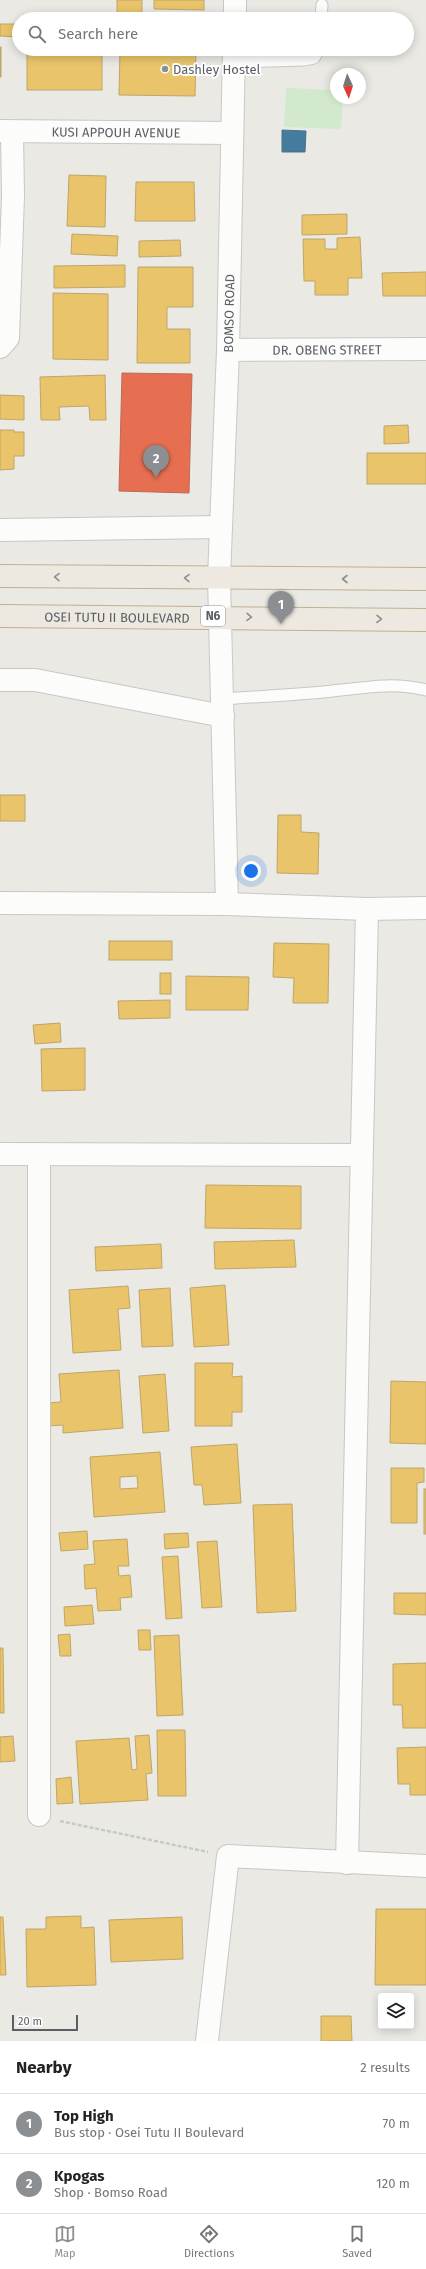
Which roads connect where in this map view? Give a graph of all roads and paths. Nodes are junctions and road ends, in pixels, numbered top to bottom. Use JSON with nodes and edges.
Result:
{"nodes":[{"id":1,"x":235,"y":0,"type":"edge"},
{"id":2,"x":322,"y":5,"type":"dead end"},
{"id":3,"x":235,"y":12,"type":"edge"},
{"id":4,"x":322,"y":12,"type":"edge"},
{"id":5,"x":234,"y":56,"type":"edge"},
{"id":6,"x":248,"y":56,"type":"edge"},
{"id":7,"x":315,"y":56,"type":"edge"},
{"id":8,"x":6,"y":132,"type":"edge"},
{"id":9,"x":232,"y":133,"type":"junction"},
{"id":10,"x":0,"y":348,"type":"edge"},
{"id":11,"x":426,"y":349,"type":"edge"},
{"id":12,"x":228,"y":350,"type":"junction"},
{"id":13,"x":222,"y":527,"type":"junction"},
{"id":14,"x":0,"y":530,"type":"edge"},
{"id":15,"x":0,"y":576,"type":"edge"},
{"id":16,"x":219,"y":578,"type":"junction"},
{"id":17,"x":426,"y":579,"type":"edge"},
{"id":18,"x":0,"y":616,"type":"edge"},
{"id":19,"x":219,"y":616,"type":"junction"},
{"id":20,"x":426,"y":620,"type":"edge"},
{"id":21,"x":0,"y":680,"type":"edge"},
{"id":22,"x":426,"y":690,"type":"edge"},
{"id":23,"x":223,"y":708,"type":"junction"},
{"id":24,"x":0,"y":903,"type":"edge"},
{"id":25,"x":227,"y":904,"type":"junction"},
{"id":26,"x":426,"y":908,"type":"edge"},
{"id":27,"x":367,"y":909,"type":"junction"},
{"id":28,"x":0,"y":1154,"type":"edge"},
{"id":29,"x":39,"y":1155,"type":"junction"},
{"id":30,"x":361,"y":1155,"type":"junction"},
{"id":31,"x":39,"y":1815,"type":"joint"},
{"id":32,"x":228,"y":1856,"type":"junction"},
{"id":33,"x":347,"y":1863,"type":"junction"},
{"id":34,"x":426,"y":1866,"type":"edge"},
{"id":35,"x":207,"y":2041,"type":"edge"}],
"edges":[{"from":1,"to":3,"type":"street"},
{"from":2,"to":4,"type":"lane"},
{"from":5,"to":9,"type":"street","name":"BOMSO ROAD"},
{"from":6,"to":7,"type":"lane"},
{"from":8,"to":9,"type":"street","name":"KUSI APPOUH AVENUE"},
{"from":8,"to":10,"type":"street"},
{"from":9,"to":12,"type":"street","name":"BOMSO ROAD"},
{"from":11,"to":12,"type":"street","name":"DR. OBENG STREET"},
{"from":12,"to":13,"type":"street","name":"BOMSO ROAD"},
{"from":13,"to":14,"type":"street"},
{"from":13,"to":16,"type":"street","name":"BOMSO ROAD"},
{"from":16,"to":15,"type":"highway","one_way":true},
{"from":17,"to":16,"type":"highway","one_way":true},
{"from":16,"to":19,"type":"street","name":"BOMSO ROAD"},
{"from":18,"to":19,"type":"highway","name":"OSEI TUTU II BOULEVARD","number":"N6"},
{"from":19,"to":20,"type":"highway","name":"OSEI TUTU II BOULEVARD","number":"N6","one_way":true},
{"from":19,"to":23,"type":"street","name":"BOMSO ROAD"},
{"from":21,"to":23,"type":"street"},
{"from":22,"to":23,"type":"lane"},
{"from":23,"to":25,"type":"street","name":"BOMSO ROAD"},
{"from":24,"to":25,"type":"street"},
{"from":25,"to":27,"type":"street"},
{"from":26,"to":27,"type":"street"},
{"from":27,"to":30,"type":"street"},
{"from":28,"to":29,"type":"street"},
{"from":29,"to":30,"type":"street"},
{"from":29,"to":31,"type":"street"},
{"from":30,"to":33,"type":"street"},
{"from":31,"to":32,"type":"path"},
{"from":32,"to":33,"type":"street"},
{"from":32,"to":35,"type":"street"},
{"from":33,"to":34,"type":"street"}]}
